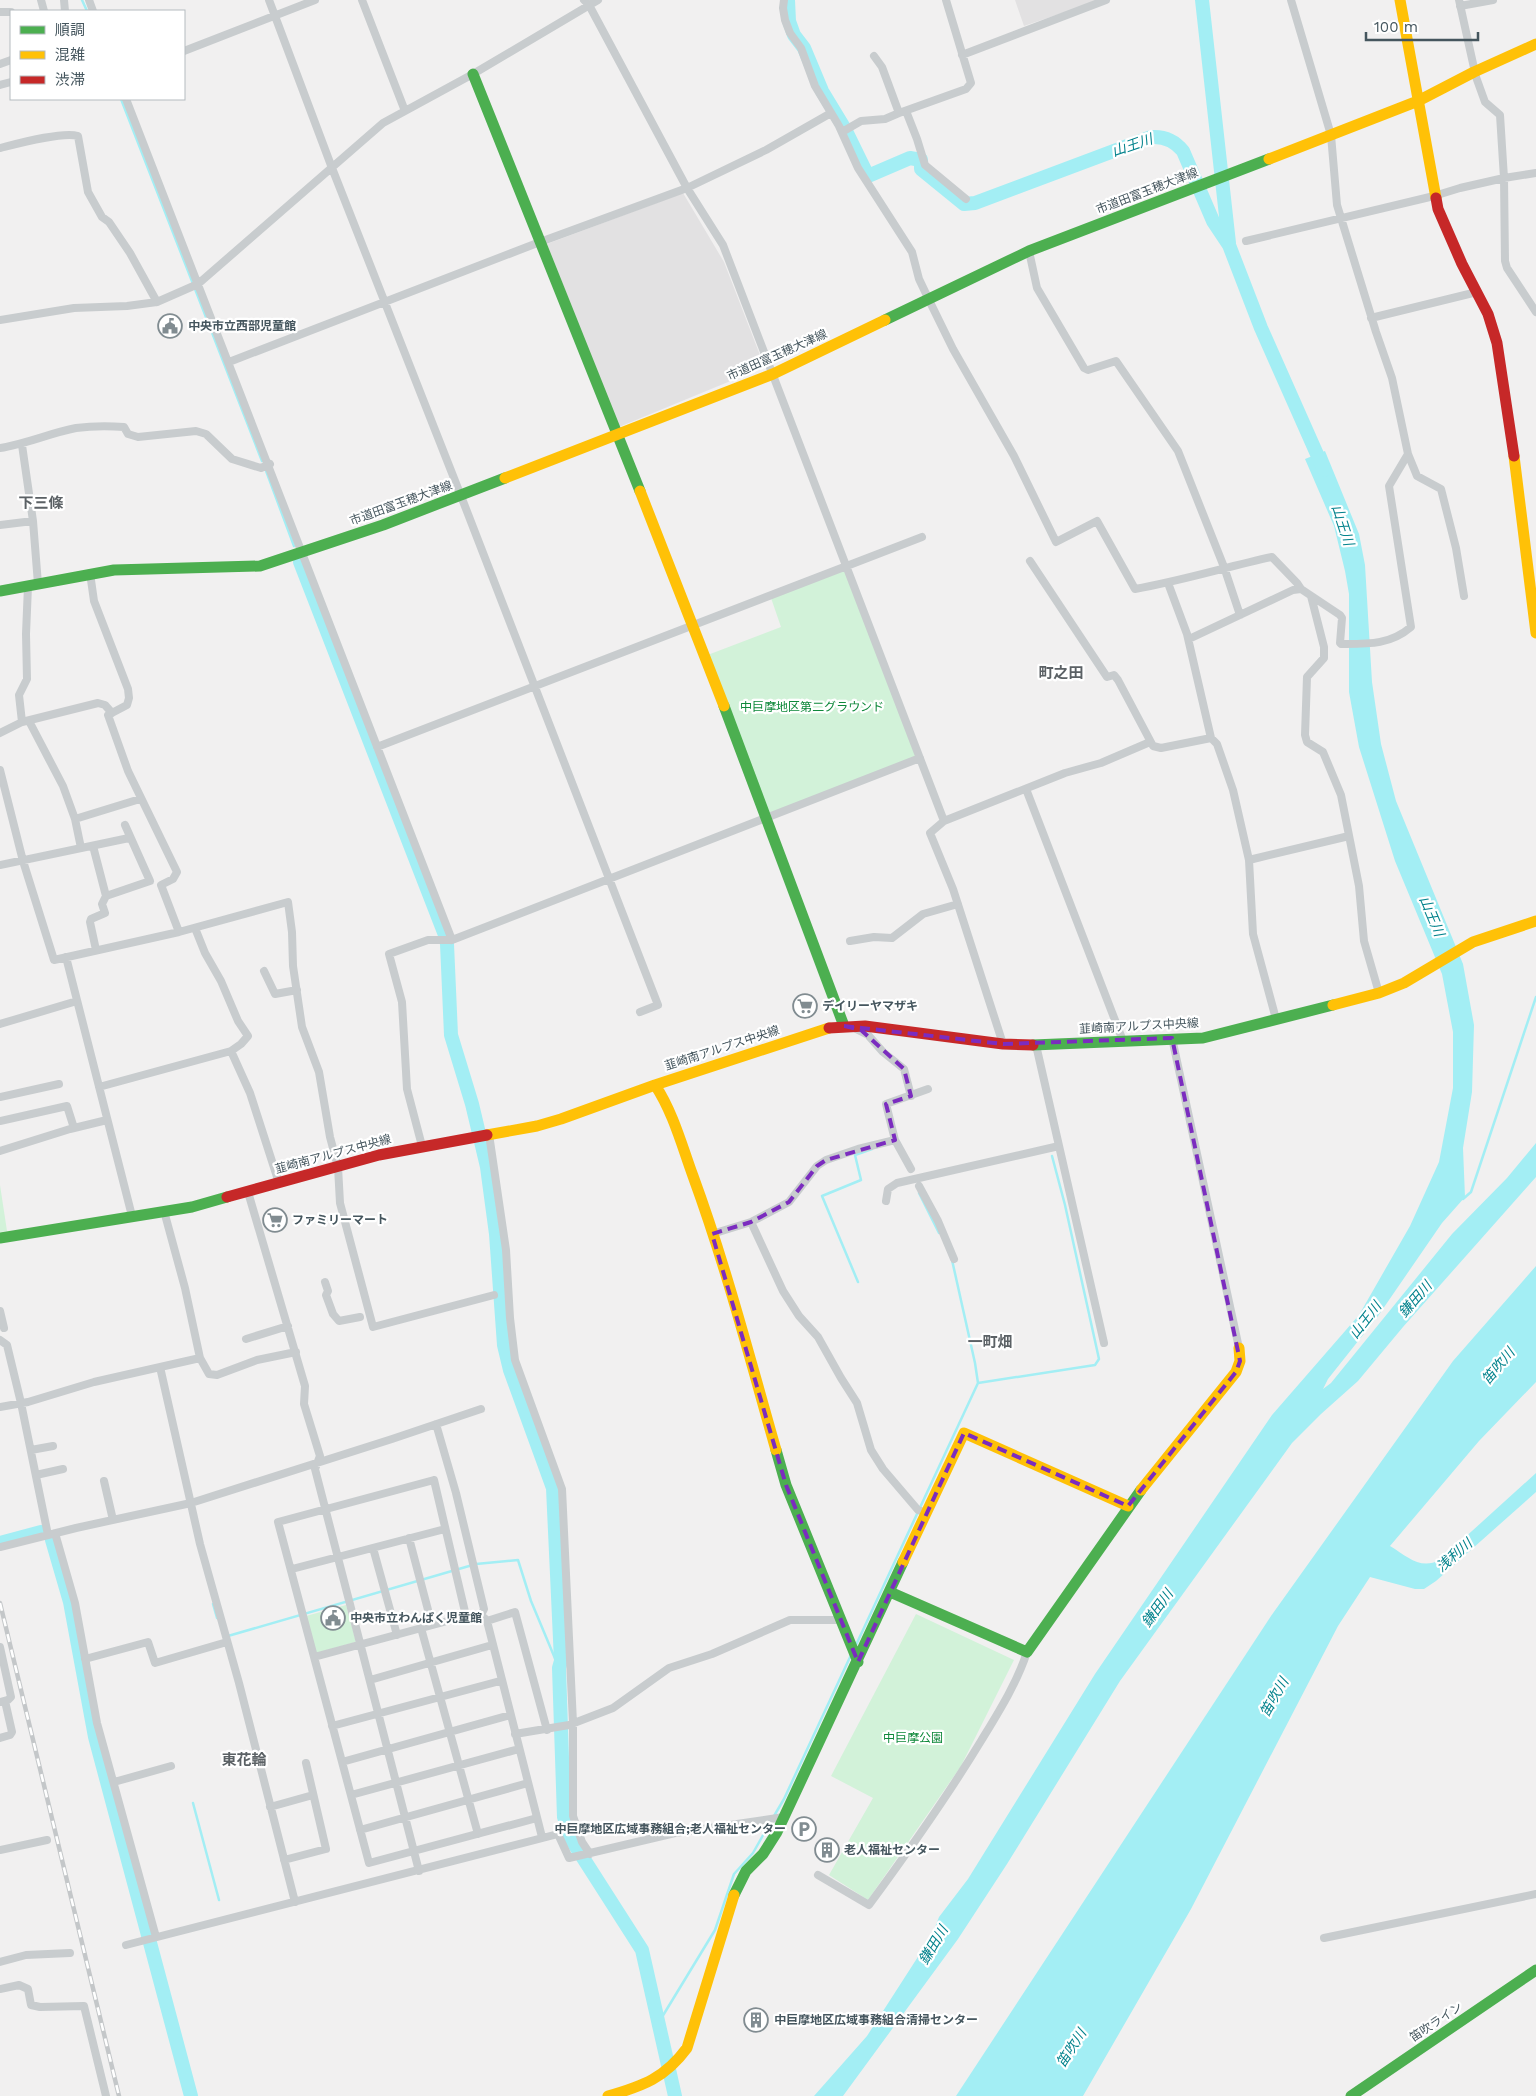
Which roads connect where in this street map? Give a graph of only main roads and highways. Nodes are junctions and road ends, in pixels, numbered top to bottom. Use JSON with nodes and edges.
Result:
{"nodes":[{"id":1,"x":1400,"y":0,"type":"edge"},
{"id":2,"x":1536,"y":44,"type":"edge"},
{"id":3,"x":473,"y":74,"type":"road end"},
{"id":4,"x":1418,"y":101,"type":"junction"},
{"id":5,"x":618,"y":435,"type":"junction"},
{"id":6,"x":0,"y":591,"type":"edge"},
{"id":7,"x":1536,"y":633,"type":"edge"},
{"id":8,"x":1536,"y":921,"type":"edge"},
{"id":9,"x":844,"y":1026,"type":"junction"},
{"id":10,"x":655,"y":1085,"type":"junction"},
{"id":11,"x":0,"y":1238,"type":"edge"},
{"id":12,"x":1239,"y":1348,"type":"road end"},
{"id":13,"x":1128,"y":1506,"type":"junction"},
{"id":14,"x":890,"y":1592,"type":"junction"},
{"id":15,"x":858,"y":1662,"type":"junction"},
{"id":16,"x":1536,"y":1970,"type":"edge"},
{"id":17,"x":608,"y":2096,"type":"edge"},
{"id":18,"x":1351,"y":2096,"type":"edge"}],
"edges":[{"from":1,"to":4,"type":"main road"},
{"from":2,"to":4,"type":"main road","name":"市道田富玉穂大津線"},
{"from":3,"to":5,"type":"main road"},
{"from":4,"to":5,"type":"main road","name":"市道田富玉穂大津線"},
{"from":4,"to":7,"type":"main road"},
{"from":5,"to":6,"type":"main road","name":"市道田富玉穂大津線"},
{"from":5,"to":9,"type":"main road"},
{"from":8,"to":9,"type":"main road","name":"韮崎南アルプス中央線"},
{"from":9,"to":10,"type":"main road","name":"韮崎南アルプス中央線"},
{"from":10,"to":11,"type":"main road","name":"韮崎南アルプス中央線"},
{"from":10,"to":15,"type":"main road"},
{"from":12,"to":13,"type":"main road"},
{"from":13,"to":14,"type":"main road"},
{"from":13,"to":14,"type":"main road"},
{"from":14,"to":15,"type":"main road"},
{"from":15,"to":17,"type":"main road"},
{"from":16,"to":18,"type":"main road","name":"笛吹ライン"}]}
